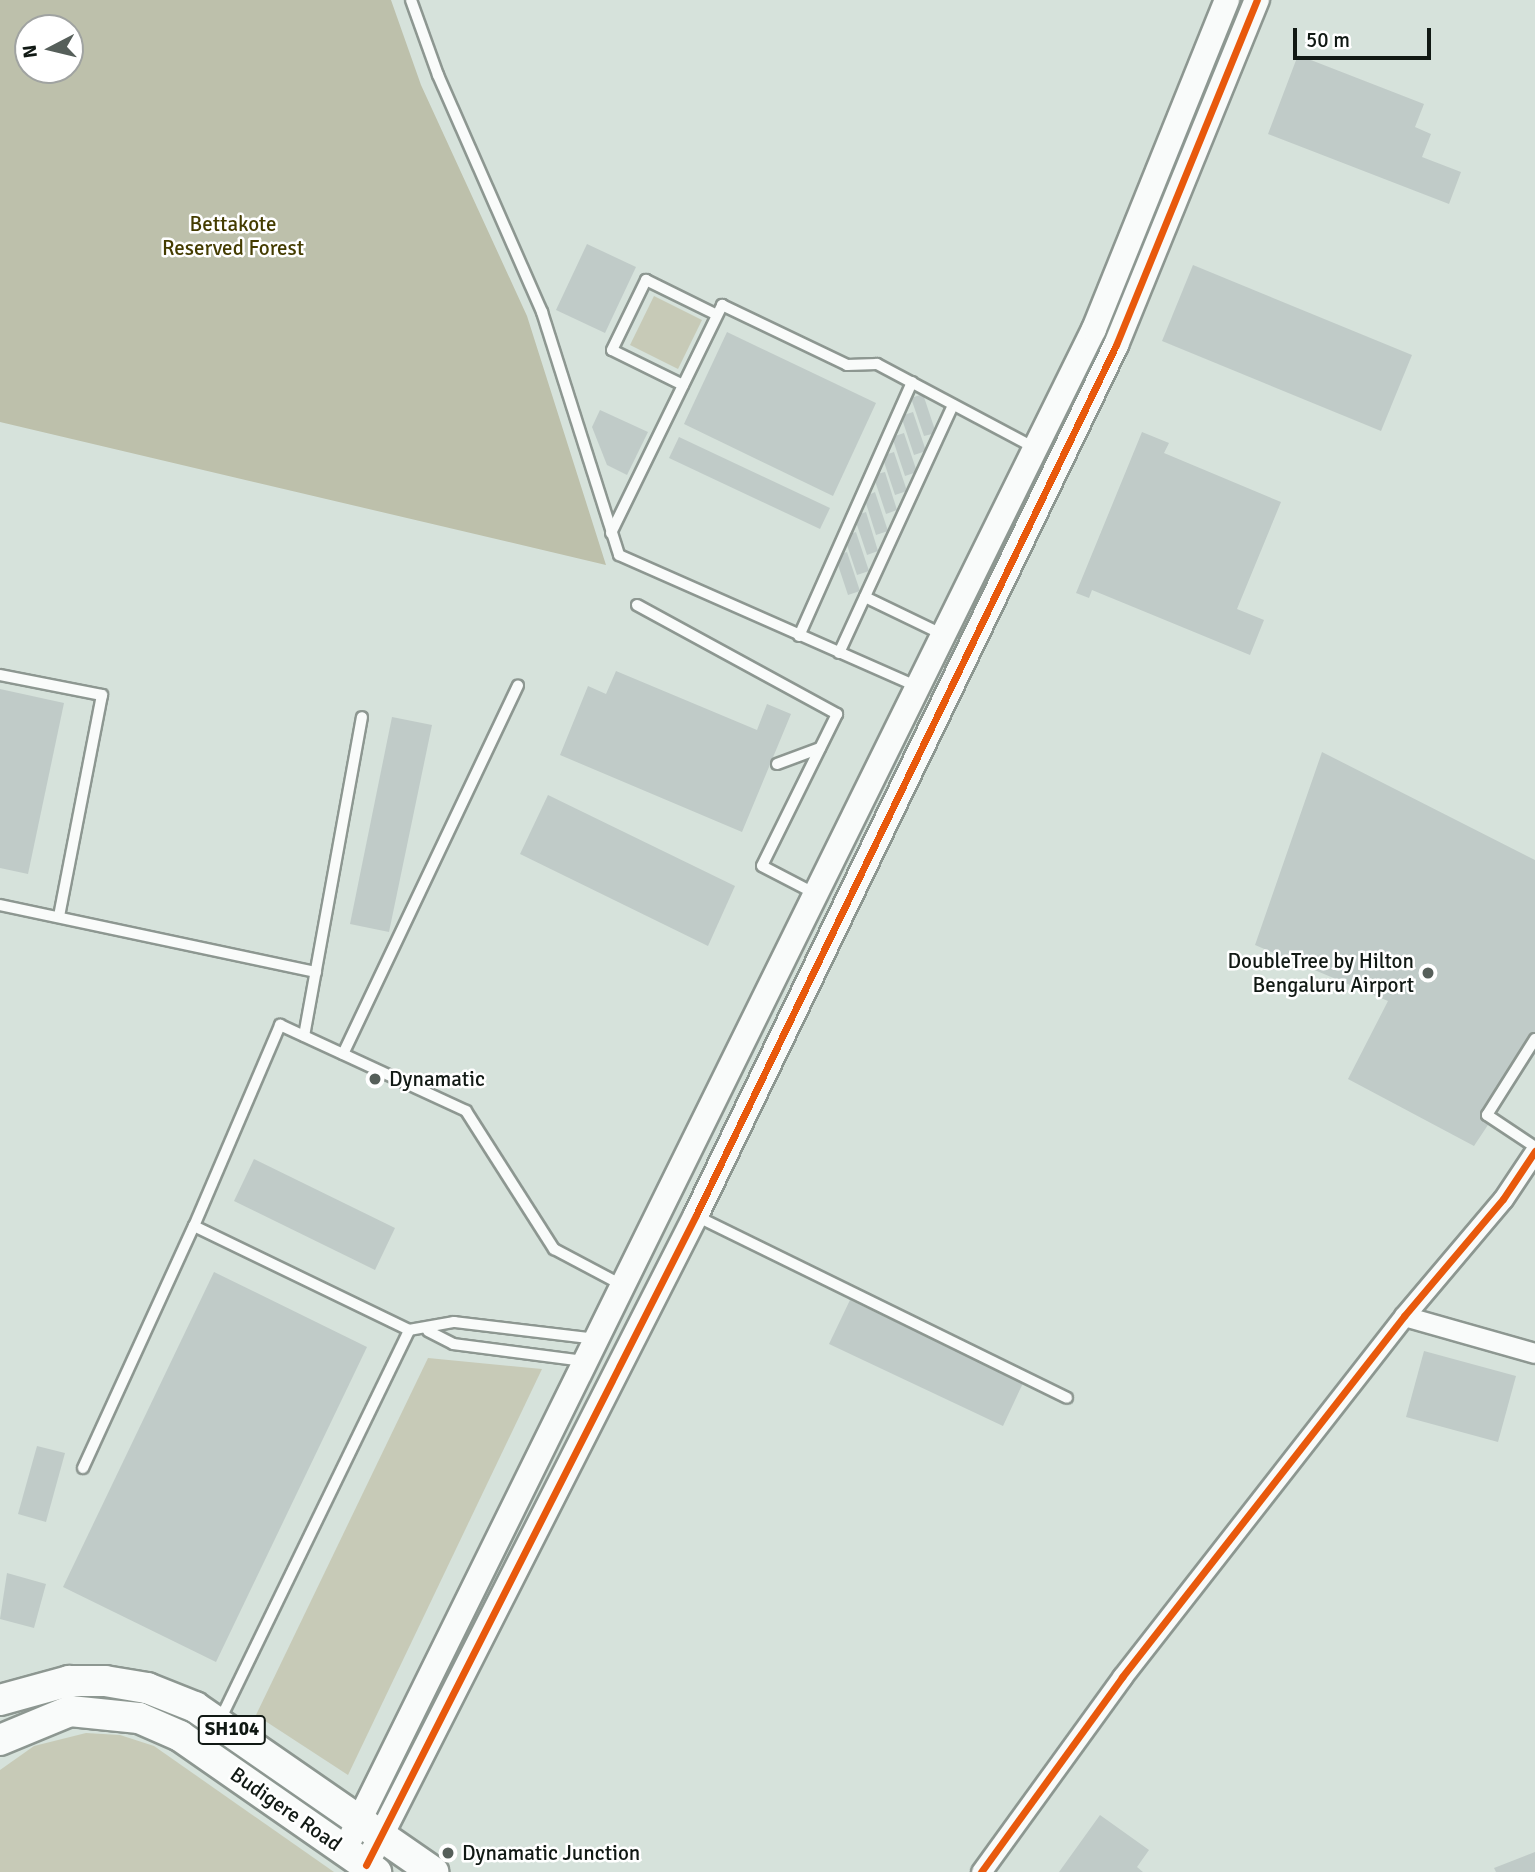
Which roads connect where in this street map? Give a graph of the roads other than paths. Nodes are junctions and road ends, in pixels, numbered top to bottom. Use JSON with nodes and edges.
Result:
{"nodes":[{"id":1,"x":411,"y":0,"type":"edge"},
{"id":2,"x":1227,"y":0,"type":"edge"},
{"id":3,"x":1257,"y":0,"type":"edge"},
{"id":4,"x":717,"y":315,"type":"junction"},
{"id":5,"x":912,"y":382,"type":"junction"},
{"id":6,"x":683,"y":385,"type":"junction"},
{"id":7,"x":953,"y":405,"type":"junction"},
{"id":8,"x":1035,"y":449,"type":"junction"},
{"id":9,"x":611,"y":533,"type":"junction"},
{"id":10,"x":865,"y":597,"type":"junction"},
{"id":11,"x":637,"y":605,"type":"dead end"},
{"id":12,"x":944,"y":635,"type":"junction"},
{"id":13,"x":799,"y":636,"type":"junction"},
{"id":14,"x":839,"y":653,"type":"junction"},
{"id":15,"x":0,"y":675,"type":"edge"},
{"id":16,"x":518,"y":685,"type":"dead end"},
{"id":17,"x":919,"y":688,"type":"junction"},
{"id":18,"x":362,"y":717,"type":"dead end"},
{"id":19,"x":820,"y":748,"type":"junction"},
{"id":20,"x":777,"y":764,"type":"dead end"},
{"id":21,"x":817,"y":895,"type":"junction"},
{"id":22,"x":0,"y":905,"type":"edge"},
{"id":23,"x":59,"y":918,"type":"junction"},
{"id":24,"x":316,"y":972,"type":"junction"},
{"id":25,"x":304,"y":1036,"type":"junction"},
{"id":26,"x":1535,"y":1039,"type":"edge"},
{"id":27,"x":343,"y":1054,"type":"junction"},
{"id":28,"x":1535,"y":1149,"type":"edge"},
{"id":29,"x":695,"y":1215,"type":"junction"},
{"id":30,"x":194,"y":1226,"type":"junction"},
{"id":31,"x":626,"y":1286,"type":"junction"},
{"id":32,"x":1404,"y":1316,"type":"junction"},
{"id":33,"x":409,"y":1330,"type":"junction"},
{"id":34,"x":428,"y":1331,"type":"junction"},
{"id":35,"x":600,"y":1340,"type":"junction"},
{"id":36,"x":1535,"y":1353,"type":"edge"},
{"id":37,"x":589,"y":1362,"type":"junction"},
{"id":38,"x":1067,"y":1398,"type":"dead end"},
{"id":39,"x":83,"y":1468,"type":"dead end"},
{"id":40,"x":0,"y":1700,"type":"edge"},
{"id":41,"x":219,"y":1721,"type":"junction"},
{"id":42,"x":0,"y":1740,"type":"edge"},
{"id":43,"x":373,"y":1830,"type":"junction"},
{"id":44,"x":361,"y":1862,"type":"edge"},
{"id":45,"x":433,"y":1872,"type":"edge"},
{"id":46,"x":981,"y":1872,"type":"edge"}],
"edges":[{"from":1,"to":9,"type":"lane"},
{"from":2,"to":8,"type":"street"},
{"from":3,"to":29,"type":"street"},
{"from":4,"to":5,"type":"lane"},
{"from":4,"to":6,"type":"lane"},
{"from":4,"to":6,"type":"lane"},
{"from":5,"to":7,"type":"lane"},
{"from":5,"to":13,"type":"lane"},
{"from":6,"to":9,"type":"lane"},
{"from":7,"to":8,"type":"lane"},
{"from":7,"to":10,"type":"lane"},
{"from":8,"to":12,"type":"street"},
{"from":9,"to":13,"type":"lane"},
{"from":10,"to":12,"type":"lane"},
{"from":10,"to":14,"type":"lane"},
{"from":11,"to":19,"type":"lane"},
{"from":12,"to":17,"type":"street"},
{"from":13,"to":14,"type":"lane"},
{"from":14,"to":17,"type":"lane"},
{"from":15,"to":23,"type":"lane"},
{"from":16,"to":27,"type":"lane"},
{"from":17,"to":21,"type":"street"},
{"from":18,"to":24,"type":"lane"},
{"from":19,"to":20,"type":"lane"},
{"from":19,"to":21,"type":"lane"},
{"from":21,"to":31,"type":"street"},
{"from":22,"to":23,"type":"lane"},
{"from":23,"to":24,"type":"lane"},
{"from":24,"to":25,"type":"lane"},
{"from":25,"to":27,"type":"lane"},
{"from":25,"to":30,"type":"lane"},
{"from":26,"to":28,"type":"lane"},
{"from":27,"to":31,"type":"lane"},
{"from":28,"to":32,"type":"street"},
{"from":29,"to":38,"type":"lane"},
{"from":29,"to":43,"type":"street"},
{"from":30,"to":33,"type":"lane"},
{"from":30,"to":39,"type":"lane"},
{"from":31,"to":35,"type":"street"},
{"from":32,"to":36,"type":"street"},
{"from":32,"to":46,"type":"street"},
{"from":33,"to":34,"type":"lane"},
{"from":33,"to":41,"type":"lane"},
{"from":34,"to":35,"type":"lane"},
{"from":34,"to":37,"type":"lane"},
{"from":35,"to":37,"type":"street"},
{"from":37,"to":43,"type":"street"},
{"from":40,"to":41,"type":"main road","name":"Budigere Road","number":"SH104"},
{"from":41,"to":43,"type":"main road","name":"Budigere Road","number":"SH104"},
{"from":42,"to":44,"type":"main road","name":"Budigere Road","number":"SH104"},
{"from":43,"to":44,"type":"street"},
{"from":43,"to":45,"type":"main road","name":"Budigere Road","number":"SH104"}]}
